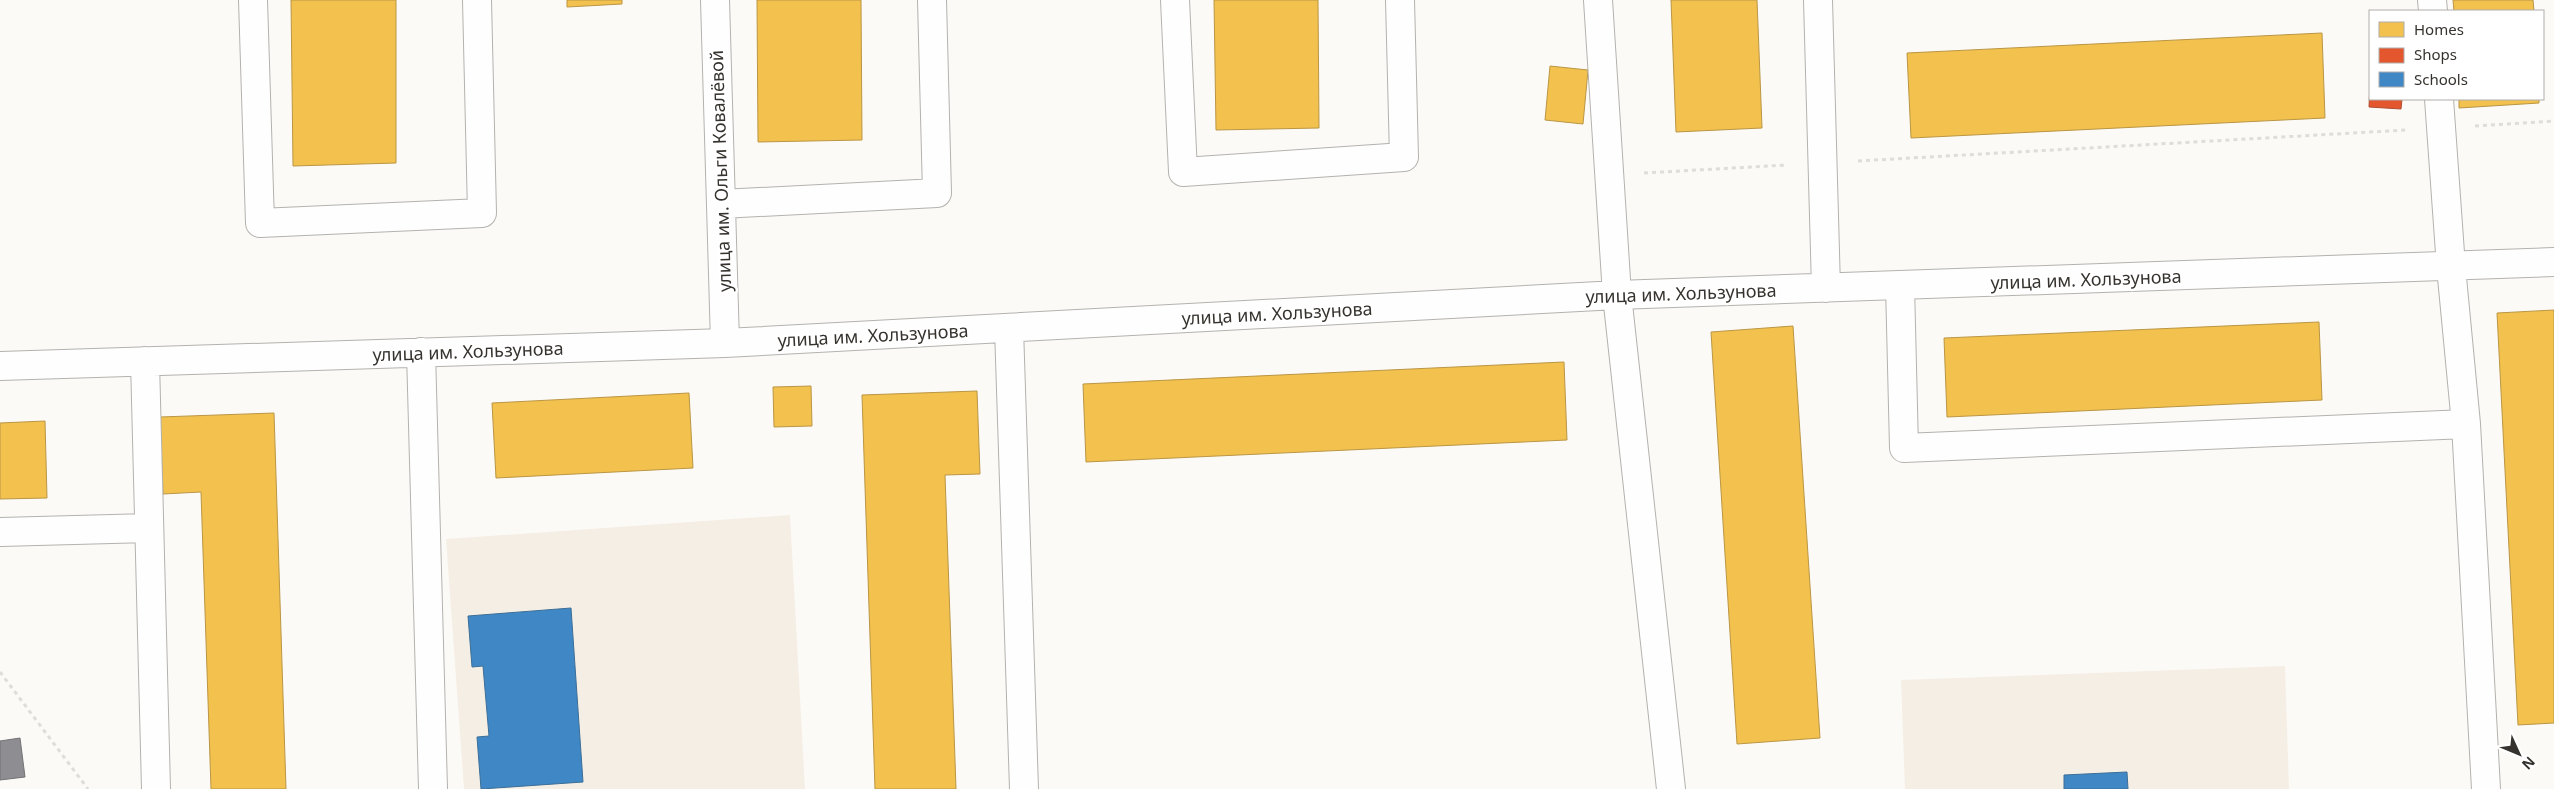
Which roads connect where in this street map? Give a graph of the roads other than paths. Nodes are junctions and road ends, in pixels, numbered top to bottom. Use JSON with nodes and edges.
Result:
{"nodes":[{"id":1,"x":253,"y":0,"type":"edge"},
{"id":2,"x":477,"y":0,"type":"edge"},
{"id":3,"x":715,"y":0,"type":"edge"},
{"id":4,"x":932,"y":0,"type":"edge"},
{"id":5,"x":1175,"y":0,"type":"edge"},
{"id":6,"x":1400,"y":0,"type":"edge"},
{"id":7,"x":1598,"y":0,"type":"edge"},
{"id":8,"x":1818,"y":0,"type":"edge"},
{"id":9,"x":2439,"y":100,"type":"edge"},
{"id":10,"x":721,"y":204,"type":"junction"},
{"id":11,"x":2554,"y":262,"type":"edge"},
{"id":12,"x":2451,"y":267,"type":"junction"},
{"id":13,"x":1900,"y":285,"type":"junction"},
{"id":14,"x":1826,"y":288,"type":"junction"},
{"id":15,"x":1617,"y":295,"type":"junction"},
{"id":16,"x":1009,"y":328,"type":"junction"},
{"id":17,"x":725,"y":343,"type":"junction"},
{"id":18,"x":421,"y":352,"type":"junction"},
{"id":19,"x":145,"y":361,"type":"junction"},
{"id":20,"x":0,"y":366,"type":"edge"},
{"id":21,"x":2466,"y":424,"type":"junction"},
{"id":22,"x":149,"y":528,"type":"junction"},
{"id":23,"x":0,"y":532,"type":"edge"},
{"id":24,"x":156,"y":789,"type":"edge"},
{"id":25,"x":433,"y":789,"type":"edge"},
{"id":26,"x":1024,"y":789,"type":"edge"},
{"id":27,"x":1671,"y":789,"type":"edge"},
{"id":28,"x":2486,"y":789,"type":"edge"}],
"edges":[{"from":1,"to":2,"type":"street"},
{"from":3,"to":10,"type":"street","name":"улица им. Ольги Ковалёвой"},
{"from":4,"to":10,"type":"street"},
{"from":5,"to":6,"type":"street"},
{"from":7,"to":15,"type":"street"},
{"from":8,"to":14,"type":"street"},
{"from":9,"to":12,"type":"street"},
{"from":10,"to":17,"type":"street","name":"улица им. Ольги Ковалёвой"},
{"from":11,"to":12,"type":"street","name":"улица им. Хользунова"},
{"from":12,"to":13,"type":"street","name":"улица им. Хользунова"},
{"from":12,"to":21,"type":"street"},
{"from":13,"to":14,"type":"street","name":"улица им. Хользунова"},
{"from":13,"to":21,"type":"street"},
{"from":14,"to":15,"type":"street","name":"улица им. Хользунова"},
{"from":15,"to":16,"type":"street","name":"улица им. Хользунова"},
{"from":15,"to":27,"type":"street"},
{"from":16,"to":17,"type":"street","name":"улица им. Хользунова"},
{"from":16,"to":26,"type":"street"},
{"from":17,"to":18,"type":"street","name":"улица им. Хользунова"},
{"from":18,"to":19,"type":"street","name":"улица им. Хользунова"},
{"from":18,"to":25,"type":"street"},
{"from":19,"to":20,"type":"street","name":"улица им. Хользунова"},
{"from":19,"to":22,"type":"street"},
{"from":21,"to":28,"type":"street"},
{"from":22,"to":23,"type":"street"},
{"from":22,"to":24,"type":"street"}]}
